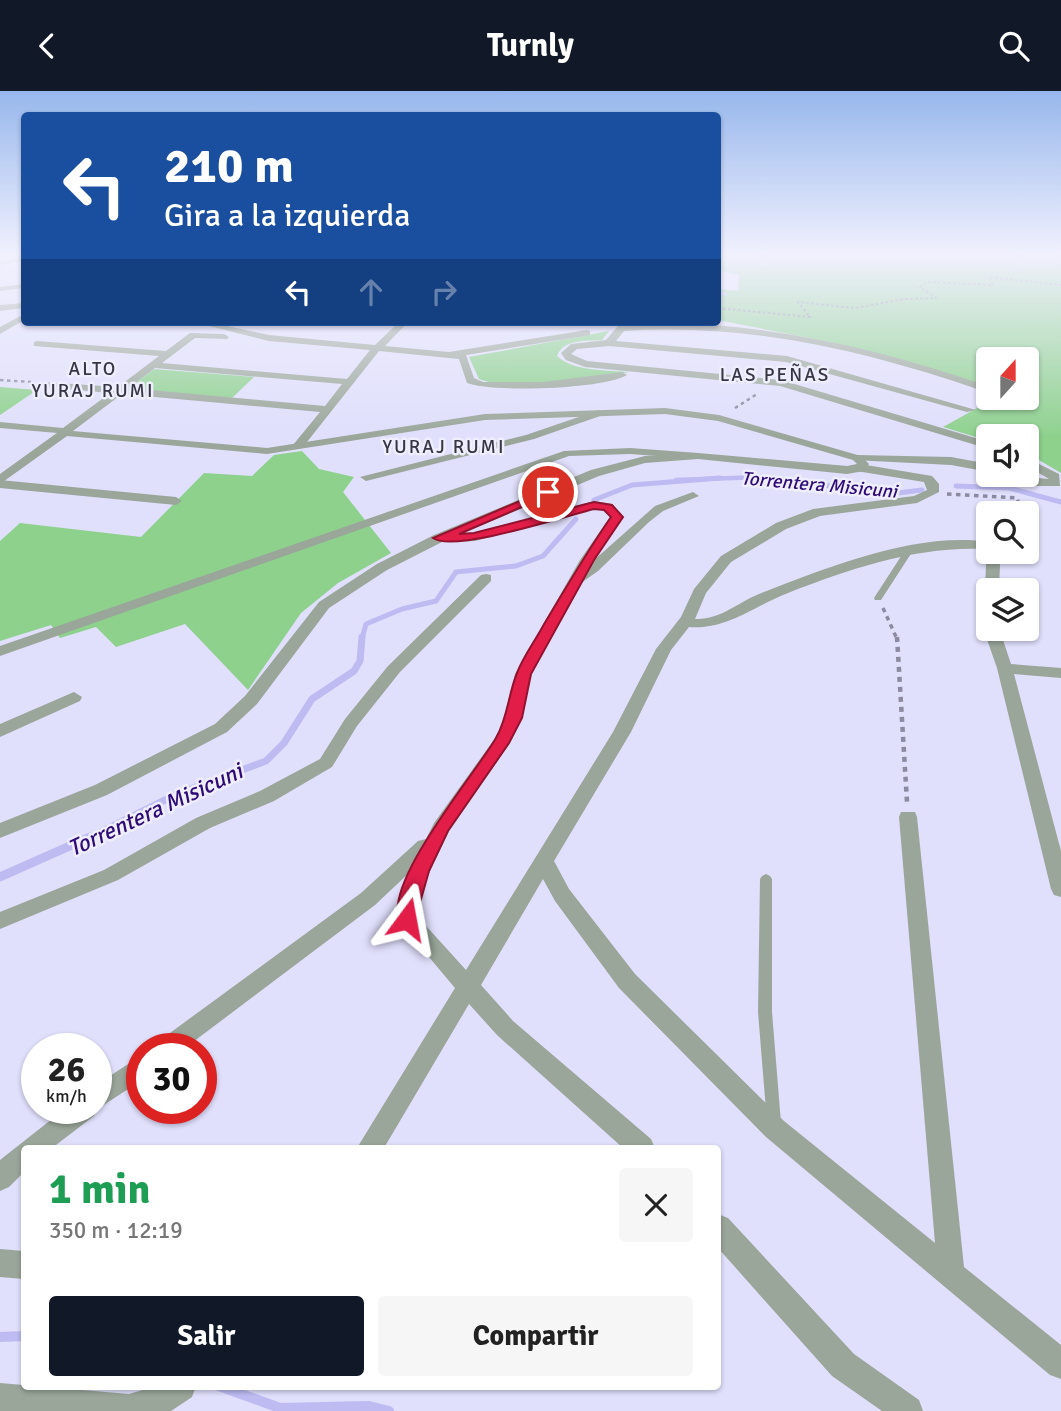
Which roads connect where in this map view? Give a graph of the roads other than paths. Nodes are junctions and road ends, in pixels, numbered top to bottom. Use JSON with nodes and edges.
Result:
{"nodes":[{"id":1,"x":21,"y":319,"type":"edge"},
{"id":2,"x":218,"y":326,"type":"edge"},
{"id":3,"x":400,"y":326,"type":"edge"},
{"id":4,"x":621,"y":328,"type":"junction"},
{"id":5,"x":0,"y":331,"type":"edge"},
{"id":6,"x":304,"y":342,"type":"junction"},
{"id":7,"x":609,"y":342,"type":"junction"},
{"id":8,"x":37,"y":344,"type":"dead end"},
{"id":9,"x":376,"y":348,"type":"junction"},
{"id":10,"x":167,"y":353,"type":"junction"},
{"id":11,"x":449,"y":354,"type":"junction"},
{"id":12,"x":153,"y":365,"type":"junction"},
{"id":13,"x":650,"y":371,"type":"junction"},
{"id":14,"x":261,"y":375,"type":"junction"},
{"id":15,"x":349,"y":382,"type":"junction"},
{"id":16,"x":252,"y":383,"type":"dead end"},
{"id":17,"x":46,"y":384,"type":"road end"},
{"id":18,"x":976,"y":386,"type":"edge"},
{"id":19,"x":120,"y":390,"type":"junction"},
{"id":20,"x":243,"y":392,"type":"dead end"},
{"id":21,"x":233,"y":400,"type":"junction"},
{"id":22,"x":327,"y":409,"type":"junction"},
{"id":23,"x":971,"y":410,"type":"dead end"},
{"id":24,"x":598,"y":413,"type":"junction"},
{"id":25,"x":0,"y":425,"type":"edge"},
{"id":26,"x":65,"y":432,"type":"junction"},
{"id":27,"x":976,"y":442,"type":"edge"},
{"id":28,"x":299,"y":445,"type":"junction"},
{"id":29,"x":698,"y":456,"type":"junction"},
{"id":30,"x":859,"y":463,"type":"junction"},
{"id":31,"x":976,"y":466,"type":"edge"},
{"id":32,"x":1039,"y":468,"type":"edge"},
{"id":33,"x":366,"y":477,"type":"dead end"},
{"id":34,"x":0,"y":482,"type":"edge"},
{"id":35,"x":1039,"y":482,"type":"edge"},
{"id":36,"x":693,"y":496,"type":"dead end"},
{"id":37,"x":176,"y":501,"type":"dead end"},
{"id":38,"x":439,"y":538,"type":"junction"},
{"id":39,"x":910,"y":549,"type":"junction"},
{"id":40,"x":486,"y":577,"type":"dead end"},
{"id":41,"x":992,"y":578,"type":"edge"},
{"id":42,"x":576,"y":581,"type":"junction"},
{"id":43,"x":878,"y":598,"type":"road end"},
{"id":44,"x":684,"y":622,"type":"junction"},
{"id":45,"x":996,"y":641,"type":"edge"},
{"id":46,"x":0,"y":652,"type":"edge"},
{"id":47,"x":1005,"y":668,"type":"junction"},
{"id":48,"x":1061,"y":673,"type":"edge"},
{"id":49,"x":74,"y":697,"type":"dead end"},
{"id":50,"x":0,"y":731,"type":"edge"},
{"id":51,"x":908,"y":817,"type":"road end"},
{"id":52,"x":441,"y":828,"type":"junction"},
{"id":53,"x":0,"y":831,"type":"edge"},
{"id":54,"x":544,"y":861,"type":"junction"},
{"id":55,"x":766,"y":879,"type":"dead end"},
{"id":56,"x":1061,"y":888,"type":"edge"},
{"id":57,"x":0,"y":921,"type":"edge"},
{"id":58,"x":469,"y":987,"type":"junction"},
{"id":59,"x":187,"y":1033,"type":"edge"},
{"id":60,"x":64,"y":1124,"type":"edge"},
{"id":61,"x":775,"y":1129,"type":"junction"},
{"id":62,"x":36,"y":1145,"type":"edge"},
{"id":63,"x":372,"y":1145,"type":"edge"},
{"id":64,"x":639,"y":1145,"type":"edge"},
{"id":65,"x":21,"y":1157,"type":"edge"},
{"id":66,"x":0,"y":1178,"type":"edge"},
{"id":67,"x":721,"y":1231,"type":"edge"},
{"id":68,"x":0,"y":1263,"type":"edge"},
{"id":69,"x":21,"y":1265,"type":"edge"},
{"id":70,"x":951,"y":1272,"type":"junction"},
{"id":71,"x":1061,"y":1364,"type":"edge"},
{"id":72,"x":177,"y":1390,"type":"edge"},
{"id":73,"x":0,"y":1398,"type":"edge"},
{"id":74,"x":908,"y":1411,"type":"edge"}],
"edges":[{"from":1,"to":5,"type":"street"},
{"from":2,"to":6,"type":"street"},
{"from":3,"to":9,"type":"street"},
{"from":4,"to":7,"type":"street"},
{"from":4,"to":11,"type":"street"},
{"from":4,"to":18,"type":"street"},
{"from":6,"to":9,"type":"street"},
{"from":6,"to":10,"type":"street"},
{"from":7,"to":13,"type":"street"},
{"from":7,"to":23,"type":"street"},
{"from":8,"to":10,"type":"street"},
{"from":9,"to":11,"type":"street"},
{"from":9,"to":15,"type":"street"},
{"from":10,"to":12,"type":"street"},
{"from":11,"to":13,"type":"street"},
{"from":12,"to":14,"type":"street"},
{"from":12,"to":19,"type":"street"},
{"from":13,"to":27,"type":"street"},
{"from":14,"to":15,"type":"street"},
{"from":14,"to":16,"type":"street"},
{"from":15,"to":22,"type":"street"},
{"from":17,"to":19,"type":"street"},
{"from":19,"to":21,"type":"street"},
{"from":19,"to":26,"type":"street"},
{"from":20,"to":21,"type":"street"},
{"from":21,"to":22,"type":"street"},
{"from":22,"to":28,"type":"street"},
{"from":24,"to":28,"type":"street"},
{"from":24,"to":30,"type":"street"},
{"from":24,"to":33,"type":"street"},
{"from":25,"to":26,"type":"street"},
{"from":26,"to":28,"type":"street"},
{"from":26,"to":34,"type":"street"},
{"from":29,"to":30,"type":"street"},
{"from":29,"to":38,"type":"street"},
{"from":29,"to":46,"type":"street"},
{"from":30,"to":31,"type":"street"},
{"from":30,"to":44,"type":"street"},
{"from":32,"to":35,"type":"street"},
{"from":34,"to":37,"type":"street"},
{"from":36,"to":42,"type":"street"},
{"from":38,"to":42,"type":"street"},
{"from":38,"to":53,"type":"street"},
{"from":39,"to":41,"type":"street"},
{"from":39,"to":43,"type":"lane"},
{"from":39,"to":44,"type":"street"},
{"from":40,"to":57,"type":"street"},
{"from":42,"to":52,"type":"street"},
{"from":44,"to":54,"type":"street"},
{"from":45,"to":47,"type":"street"},
{"from":47,"to":48,"type":"street"},
{"from":47,"to":56,"type":"street"},
{"from":49,"to":50,"type":"street"},
{"from":51,"to":70,"type":"street"},
{"from":52,"to":58,"type":"street"},
{"from":52,"to":59,"type":"street"},
{"from":54,"to":58,"type":"street"},
{"from":54,"to":61,"type":"street"},
{"from":55,"to":61,"type":"lane"},
{"from":58,"to":63,"type":"street"},
{"from":58,"to":64,"type":"street"},
{"from":60,"to":62,"type":"street"},
{"from":61,"to":70,"type":"street"},
{"from":65,"to":66,"type":"street"},
{"from":67,"to":74,"type":"street"},
{"from":68,"to":69,"type":"street"},
{"from":70,"to":71,"type":"street"},
{"from":72,"to":73,"type":"street"}]}
